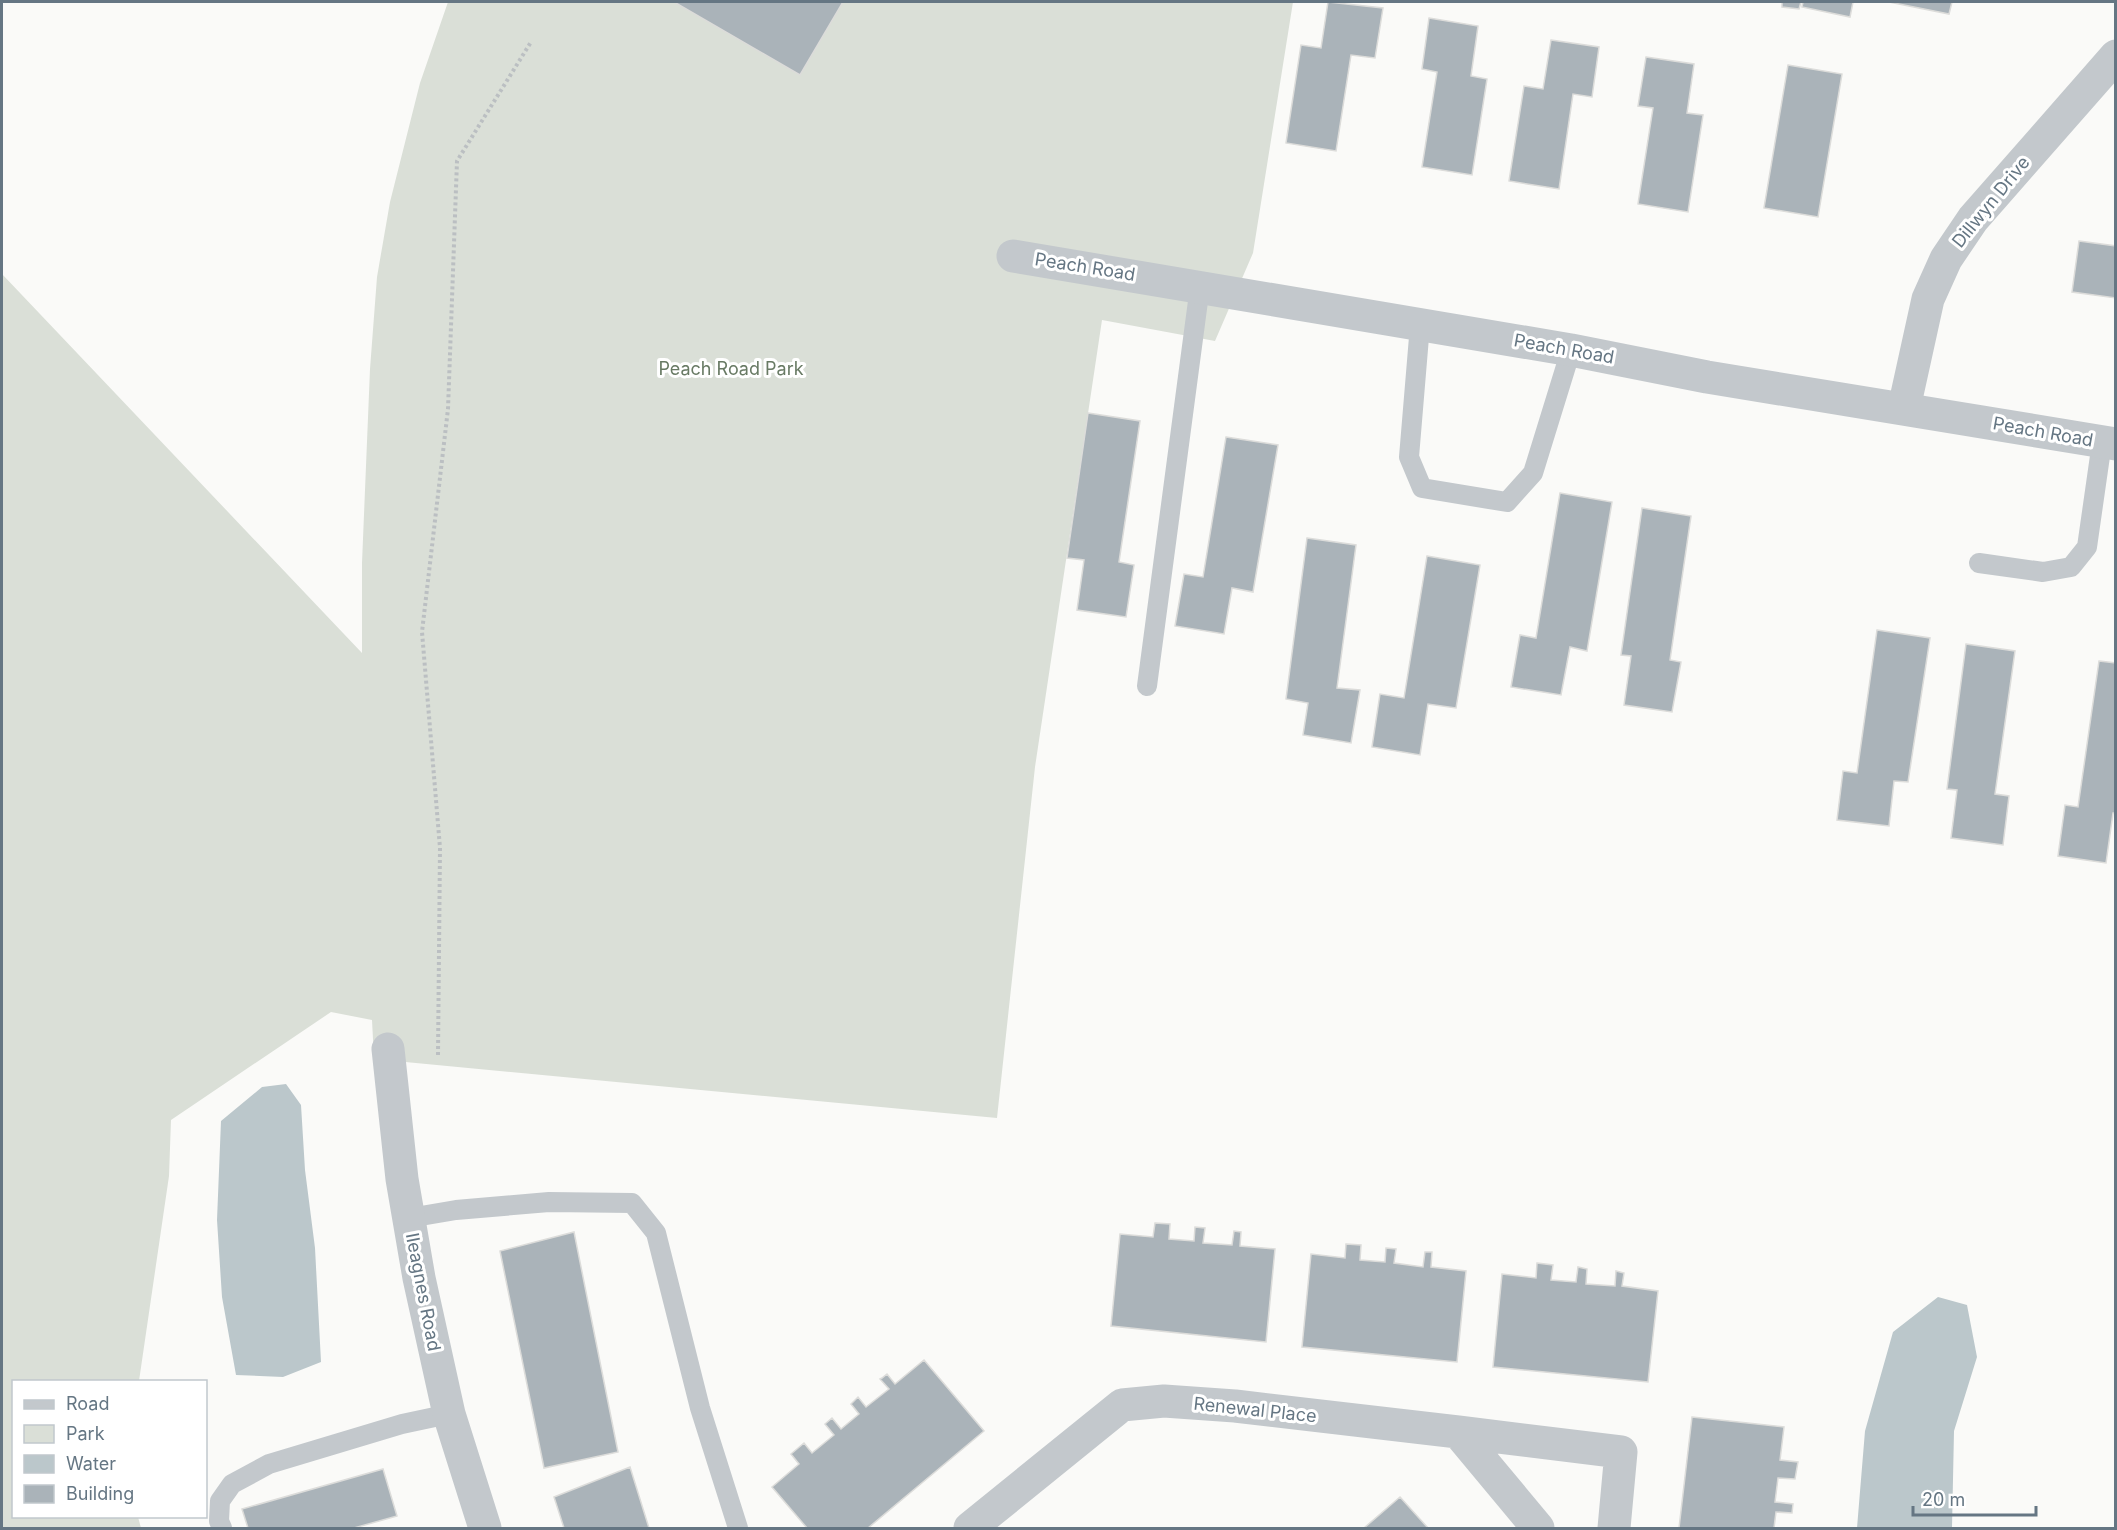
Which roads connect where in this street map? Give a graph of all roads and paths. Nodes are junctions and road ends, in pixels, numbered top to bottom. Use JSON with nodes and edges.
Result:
{"nodes":[{"id":1,"x":531,"y":42,"type":"dead end"},
{"id":2,"x":2115,"y":56,"type":"edge"},
{"id":3,"x":1013,"y":256,"type":"dead end"},
{"id":4,"x":1200,"y":286,"type":"junction"},
{"id":5,"x":1420,"y":325,"type":"junction"},
{"id":6,"x":1571,"y":350,"type":"junction"},
{"id":7,"x":1904,"y":408,"type":"junction"},
{"id":8,"x":2109,"y":443,"type":"edge"},
{"id":9,"x":1979,"y":563,"type":"dead end"},
{"id":10,"x":1147,"y":686,"type":"dead end"},
{"id":11,"x":388,"y":1049,"type":"dead end"},
{"id":12,"x":438,"y":1055,"type":"dead end"},
{"id":13,"x":409,"y":1218,"type":"junction"},
{"id":14,"x":449,"y":1414,"type":"junction"},
{"id":15,"x":1458,"y":1432,"type":"junction"},
{"id":16,"x":222,"y":1528,"type":"edge"},
{"id":17,"x":484,"y":1528,"type":"edge"},
{"id":18,"x":738,"y":1528,"type":"edge"},
{"id":19,"x":970,"y":1528,"type":"edge"},
{"id":20,"x":1538,"y":1528,"type":"edge"},
{"id":21,"x":1614,"y":1528,"type":"edge"}],
"edges":[{"from":1,"to":12,"type":"path"},
{"from":2,"to":7,"type":"street","name":"Dillwyn Drive"},
{"from":3,"to":4,"type":"street","name":"Peach Road"},
{"from":4,"to":5,"type":"street","name":"Peach Road"},
{"from":4,"to":10,"type":"lane"},
{"from":5,"to":6,"type":"street","name":"Peach Road"},
{"from":5,"to":6,"type":"lane"},
{"from":6,"to":7,"type":"street","name":"Peach Road"},
{"from":7,"to":8,"type":"street","name":"Peach Road"},
{"from":8,"to":9,"type":"lane"},
{"from":11,"to":13,"type":"street","name":"Ileagnes Road"},
{"from":13,"to":14,"type":"street","name":"Ileagnes Road"},
{"from":13,"to":18,"type":"lane"},
{"from":14,"to":16,"type":"lane"},
{"from":14,"to":17,"type":"street","name":"Ileagnes Road"},
{"from":15,"to":19,"type":"street","name":"Renewal Place"},
{"from":15,"to":20,"type":"street"},
{"from":15,"to":21,"type":"street","name":"Renewal Place"}]}
